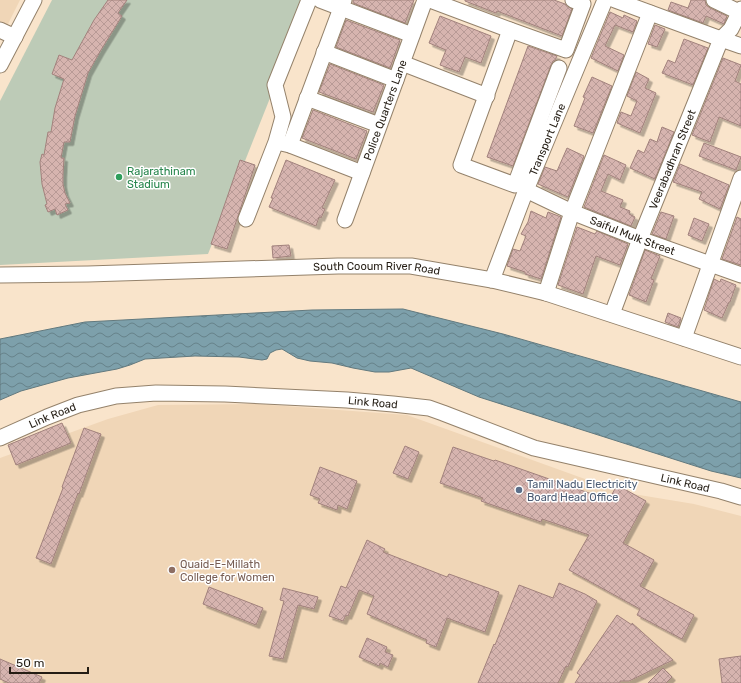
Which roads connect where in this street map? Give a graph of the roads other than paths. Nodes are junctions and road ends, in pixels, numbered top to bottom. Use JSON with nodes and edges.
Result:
{"nodes":[{"id":1,"x":34,"y":0,"type":"edge"},
{"id":2,"x":309,"y":0,"type":"edge"},
{"id":3,"x":320,"y":0,"type":"edge"},
{"id":4,"x":425,"y":0,"type":"edge"},
{"id":5,"x":430,"y":0,"type":"edge"},
{"id":6,"x":573,"y":0,"type":"edge"},
{"id":7,"x":605,"y":0,"type":"edge"},
{"id":8,"x":615,"y":0,"type":"edge"},
{"id":9,"x":714,"y":0,"type":"edge"},
{"id":10,"x":342,"y":4,"type":"edge"},
{"id":11,"x":740,"y":11,"type":"edge"},
{"id":12,"x":650,"y":13,"type":"junction"},
{"id":13,"x":0,"y":30,"type":"edge"},
{"id":14,"x":510,"y":30,"type":"junction"},
{"id":15,"x":412,"y":35,"type":"junction"},
{"id":16,"x":15,"y":36,"type":"junction"},
{"id":17,"x":721,"y":39,"type":"junction"},
{"id":18,"x":741,"y":46,"type":"edge"},
{"id":19,"x":324,"y":52,"type":"junction"},
{"id":20,"x":402,"y":63,"type":"junction"},
{"id":21,"x":0,"y":65,"type":"edge"},
{"id":22,"x":559,"y":68,"type":"dead end"},
{"id":23,"x":396,"y":80,"type":"junction"},
{"id":24,"x":487,"y":96,"type":"junction"},
{"id":25,"x":307,"y":98,"type":"junction"},
{"id":26,"x":379,"y":126,"type":"junction"},
{"id":27,"x":283,"y":144,"type":"junction"},
{"id":28,"x":362,"y":173,"type":"junction"},
{"id":29,"x":741,"y":178,"type":"edge"},
{"id":30,"x":526,"y":190,"type":"junction"},
{"id":31,"x":572,"y":212,"type":"junction"},
{"id":32,"x":246,"y":219,"type":"dead end"},
{"id":33,"x":345,"y":220,"type":"dead end"},
{"id":34,"x":640,"y":239,"type":"junction"},
{"id":35,"x":710,"y":265,"type":"junction"},
{"id":36,"x":0,"y":275,"type":"edge"},
{"id":37,"x":741,"y":276,"type":"edge"},
{"id":38,"x":492,"y":280,"type":"junction"},
{"id":39,"x":546,"y":293,"type":"junction"},
{"id":40,"x":612,"y":314,"type":"junction"},
{"id":41,"x":684,"y":338,"type":"junction"},
{"id":42,"x":741,"y":357,"type":"edge"},
{"id":43,"x":0,"y":438,"type":"edge"},
{"id":44,"x":741,"y":497,"type":"edge"}],
"edges":[{"from":1,"to":16,"type":"street"},
{"from":2,"to":27,"type":"street"},
{"from":3,"to":10,"type":"street"},
{"from":4,"to":15,"type":"street","name":"Police Quarters Lane"},
{"from":5,"to":14,"type":"street"},
{"from":6,"to":14,"type":"street"},
{"from":7,"to":30,"type":"street","name":"Transport Lane"},
{"from":8,"to":12,"type":"street"},
{"from":9,"to":11,"type":"street"},
{"from":10,"to":15,"type":"street"},
{"from":10,"to":19,"type":"street"},
{"from":11,"to":17,"type":"street","name":"Veerabadhran Street"},
{"from":12,"to":17,"type":"street"},
{"from":12,"to":31,"type":"street"},
{"from":13,"to":16,"type":"street"},
{"from":14,"to":24,"type":"street"},
{"from":15,"to":20,"type":"street","name":"Police Quarters Lane"},
{"from":16,"to":21,"type":"street"},
{"from":17,"to":18,"type":"street"},
{"from":17,"to":34,"type":"street","name":"Veerabadhran Street"},
{"from":19,"to":23,"type":"street"},
{"from":19,"to":25,"type":"street"},
{"from":20,"to":23,"type":"street","name":"Police Quarters Lane"},
{"from":20,"to":24,"type":"street"},
{"from":22,"to":24,"type":"street"},
{"from":23,"to":26,"type":"street","name":"Police Quarters Lane"},
{"from":25,"to":26,"type":"street"},
{"from":25,"to":27,"type":"street"},
{"from":26,"to":28,"type":"street","name":"Police Quarters Lane"},
{"from":27,"to":28,"type":"street"},
{"from":27,"to":32,"type":"street"},
{"from":28,"to":33,"type":"street","name":"Police Quarters Lane"},
{"from":29,"to":35,"type":"street"},
{"from":30,"to":31,"type":"street","name":"Saiful Mulk Street"},
{"from":30,"to":38,"type":"street","name":"Transport Lane"},
{"from":31,"to":34,"type":"street","name":"Saiful Mulk Street"},
{"from":31,"to":39,"type":"street"},
{"from":34,"to":35,"type":"street","name":"Saiful Mulk Street"},
{"from":34,"to":40,"type":"street","name":"Veerabadhran Street"},
{"from":35,"to":37,"type":"street","name":"Saiful Mulk Street"},
{"from":35,"to":41,"type":"street"},
{"from":36,"to":38,"type":"street","name":"South Cooum River Road"},
{"from":38,"to":39,"type":"street","name":"South Cooum River Road"},
{"from":39,"to":40,"type":"street","name":"South Cooum River Road"},
{"from":40,"to":41,"type":"street","name":"South Cooum River Road"},
{"from":41,"to":42,"type":"street","name":"South Cooum River Road"},
{"from":43,"to":44,"type":"street","name":"Link Road"}]}
